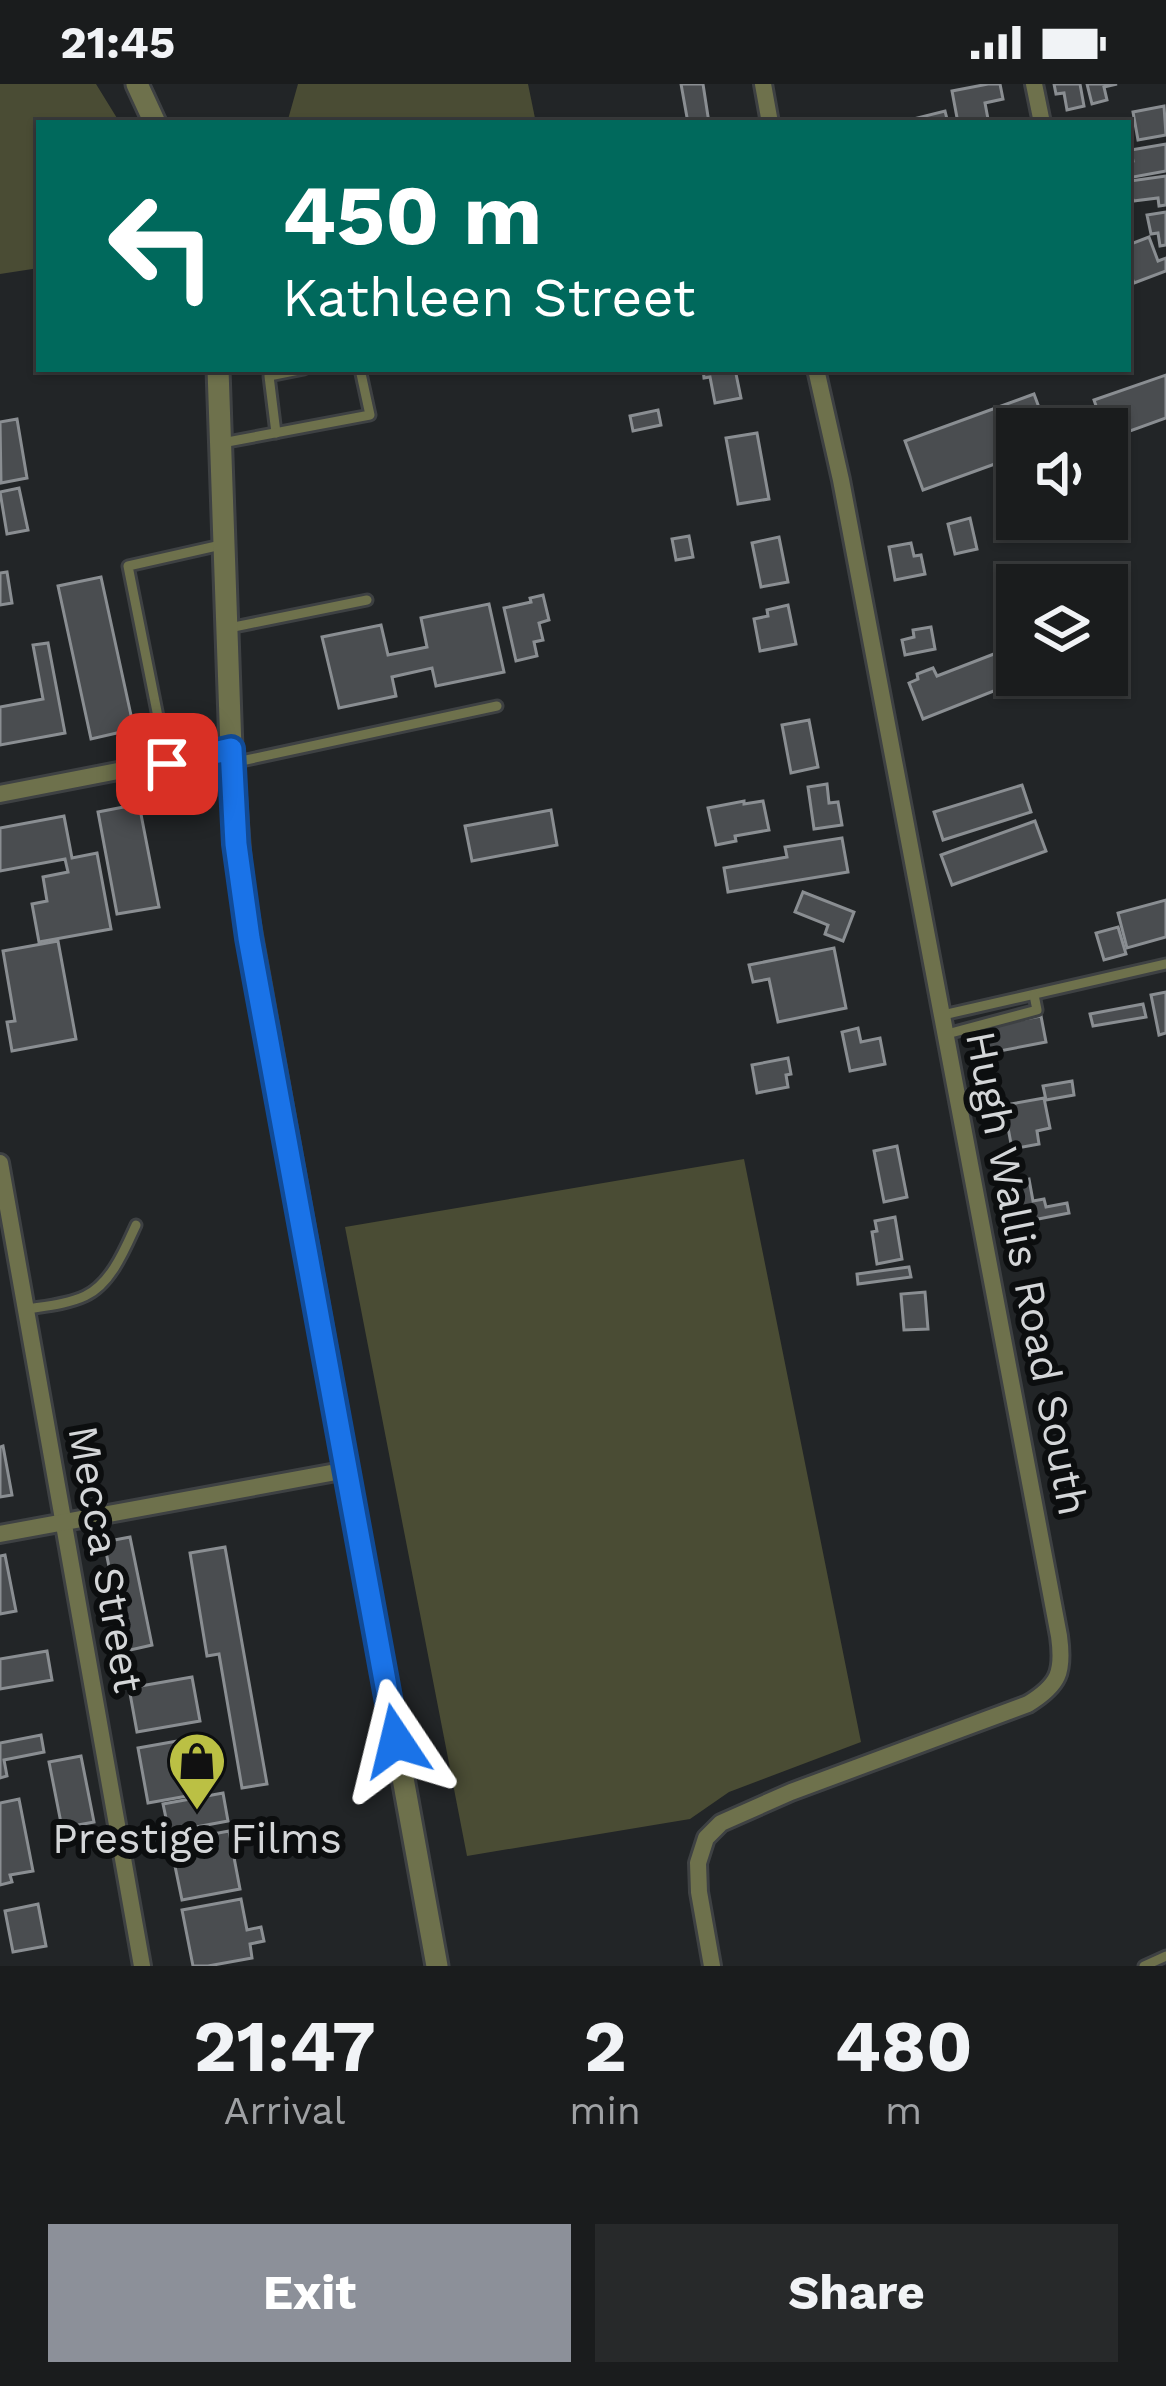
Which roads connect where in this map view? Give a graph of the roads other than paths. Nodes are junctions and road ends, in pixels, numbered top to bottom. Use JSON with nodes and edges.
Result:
{"nodes":[{"id":1,"x":137,"y":84,"type":"edge"},
{"id":2,"x":763,"y":84,"type":"edge"},
{"id":3,"x":1034,"y":84,"type":"edge"},
{"id":4,"x":153,"y":120,"type":"edge"},
{"id":5,"x":769,"y":120,"type":"edge"},
{"id":6,"x":1041,"y":120,"type":"edge"},
{"id":7,"x":218,"y":372,"type":"edge"},
{"id":8,"x":289,"y":372,"type":"edge"},
{"id":9,"x":360,"y":372,"type":"edge"},
{"id":10,"x":817,"y":372,"type":"edge"},
{"id":11,"x":276,"y":433,"type":"junction"},
{"id":12,"x":222,"y":443,"type":"junction"},
{"id":13,"x":226,"y":544,"type":"junction"},
{"id":14,"x":367,"y":600,"type":"dead end"},
{"id":15,"x":229,"y":628,"type":"junction"},
{"id":16,"x":497,"y":706,"type":"dead end"},
{"id":17,"x":232,"y":756,"type":"junction"},
{"id":18,"x":167,"y":764,"type":"junction"},
{"id":19,"x":0,"y":794,"type":"edge"},
{"id":20,"x":1166,"y":964,"type":"edge"},
{"id":21,"x":1034,"y":995,"type":"junction"},
{"id":22,"x":942,"y":1015,"type":"junction"},
{"id":23,"x":946,"y":1035,"type":"junction"},
{"id":24,"x":0,"y":1163,"type":"edge"},
{"id":25,"x":136,"y":1225,"type":"dead end"},
{"id":26,"x":27,"y":1310,"type":"junction"},
{"id":27,"x":347,"y":1470,"type":"junction"},
{"id":28,"x":62,"y":1523,"type":"junction"},
{"id":29,"x":0,"y":1534,"type":"edge"},
{"id":30,"x":1166,"y":1956,"type":"edge"},
{"id":31,"x":142,"y":1966,"type":"edge"},
{"id":32,"x":437,"y":1966,"type":"edge"},
{"id":33,"x":712,"y":1966,"type":"edge"},
{"id":34,"x":1144,"y":1966,"type":"edge"}],
"edges":[{"from":1,"to":4,"type":"street"},
{"from":2,"to":5,"type":"street"},
{"from":3,"to":6,"type":"street"},
{"from":7,"to":12,"type":"street"},
{"from":8,"to":11,"type":"lane"},
{"from":9,"to":11,"type":"lane"},
{"from":10,"to":22,"type":"street","name":"Hugh Wallis Road South"},
{"from":11,"to":12,"type":"lane"},
{"from":12,"to":13,"type":"street"},
{"from":13,"to":15,"type":"street"},
{"from":13,"to":18,"type":"lane"},
{"from":14,"to":15,"type":"lane"},
{"from":15,"to":17,"type":"street"},
{"from":16,"to":17,"type":"lane"},
{"from":17,"to":18,"type":"street"},
{"from":17,"to":27,"type":"street"},
{"from":18,"to":19,"type":"street"},
{"from":20,"to":21,"type":"lane"},
{"from":21,"to":22,"type":"lane"},
{"from":21,"to":23,"type":"lane"},
{"from":22,"to":23,"type":"street","name":"Hugh Wallis Road South"},
{"from":23,"to":33,"type":"street","name":"Hugh Wallis Road South"},
{"from":24,"to":26,"type":"street","name":"Mecca Street"},
{"from":25,"to":26,"type":"lane"},
{"from":26,"to":28,"type":"street","name":"Mecca Street"},
{"from":27,"to":28,"type":"street"},
{"from":27,"to":32,"type":"street"},
{"from":28,"to":29,"type":"street"},
{"from":28,"to":31,"type":"street","name":"Mecca Street"},
{"from":30,"to":34,"type":"lane"}]}
